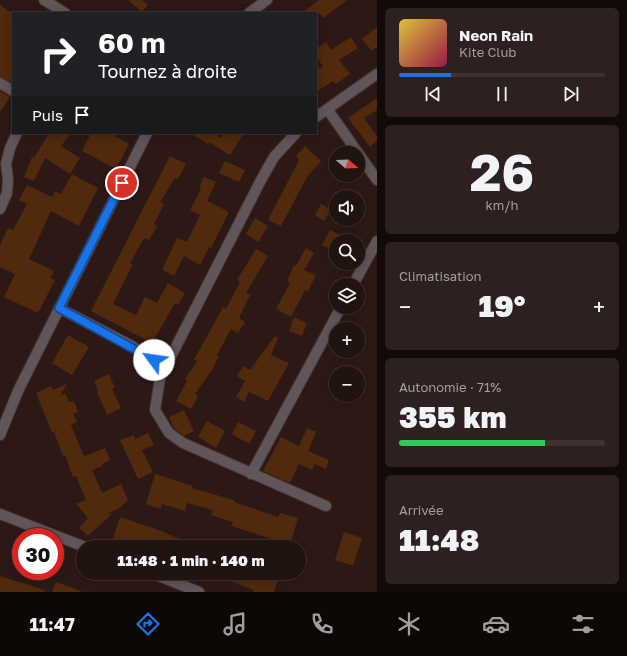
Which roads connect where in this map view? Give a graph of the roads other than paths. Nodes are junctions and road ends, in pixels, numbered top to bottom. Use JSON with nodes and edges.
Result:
{"nodes":[{"id":1,"x":44,"y":0,"type":"edge"},
{"id":2,"x":260,"y":2,"type":"edge"},
{"id":3,"x":63,"y":12,"type":"edge"},
{"id":4,"x":250,"y":12,"type":"edge"},
{"id":5,"x":377,"y":74,"type":"edge"},
{"id":6,"x":0,"y":83,"type":"edge"},
{"id":7,"x":12,"y":90,"type":"edge"},
{"id":8,"x":328,"y":110,"type":"junction"},
{"id":9,"x":317,"y":116,"type":"edge"},
{"id":10,"x":17,"y":134,"type":"edge"},
{"id":11,"x":146,"y":134,"type":"edge"},
{"id":12,"x":295,"y":134,"type":"edge"},
{"id":13,"x":353,"y":146,"type":"edge"},
{"id":14,"x":365,"y":163,"type":"edge"},
{"id":15,"x":377,"y":180,"type":"edge"},
{"id":16,"x":0,"y":209,"type":"edge"},
{"id":17,"x":377,"y":241,"type":"edge"},
{"id":18,"x":357,"y":278,"type":"edge"},
{"id":19,"x":59,"y":308,"type":"junction"},
{"id":20,"x":337,"y":314,"type":"edge"},
{"id":21,"x":166,"y":367,"type":"junction"},
{"id":22,"x":0,"y":435,"type":"edge"},
{"id":23,"x":251,"y":474,"type":"junction"},
{"id":24,"x":326,"y":506,"type":"dead end"},
{"id":25,"x":0,"y":514,"type":"edge"},
{"id":26,"x":76,"y":544,"type":"edge"},
{"id":27,"x":169,"y":580,"type":"edge"},
{"id":28,"x":199,"y":592,"type":"edge"}],
"edges":[{"from":1,"to":3,"type":"street"},
{"from":2,"to":4,"type":"street"},
{"from":5,"to":8,"type":"street"},
{"from":6,"to":7,"type":"street"},
{"from":8,"to":9,"type":"street"},
{"from":8,"to":13,"type":"street"},
{"from":10,"to":16,"type":"street"},
{"from":11,"to":19,"type":"street"},
{"from":12,"to":21,"type":"street"},
{"from":14,"to":15,"type":"street"},
{"from":17,"to":18,"type":"street"},
{"from":19,"to":21,"type":"street"},
{"from":19,"to":22,"type":"street"},
{"from":20,"to":23,"type":"street"},
{"from":21,"to":23,"type":"street"},
{"from":23,"to":24,"type":"street"},
{"from":25,"to":26,"type":"street"},
{"from":27,"to":28,"type":"street"}]}
